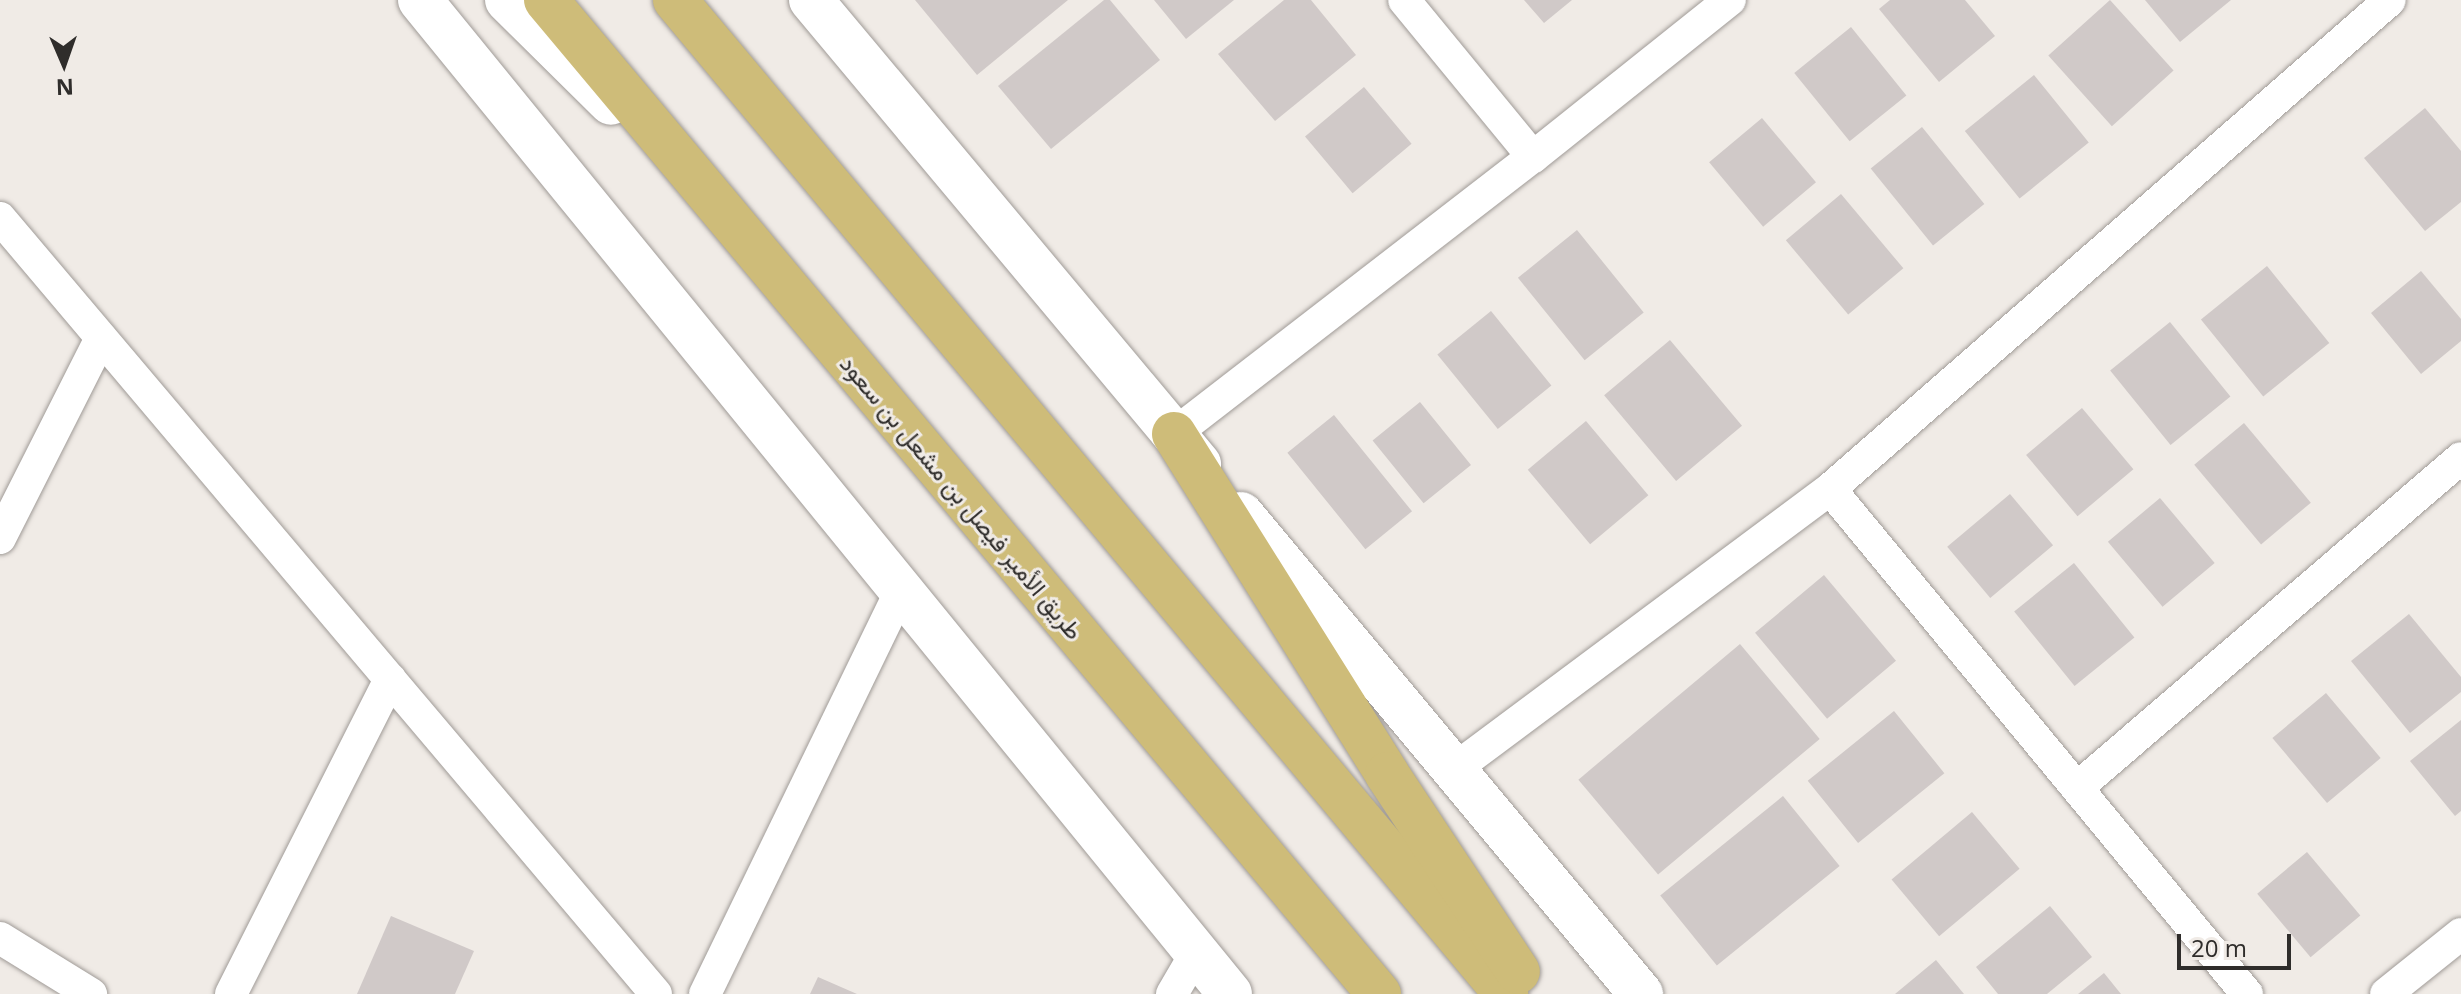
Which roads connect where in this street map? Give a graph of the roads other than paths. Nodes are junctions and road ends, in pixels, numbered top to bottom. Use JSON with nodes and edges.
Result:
{"nodes":[{"id":1,"x":420,"y":0,"type":"edge"},
{"id":2,"x":507,"y":0,"type":"edge"},
{"id":3,"x":546,"y":0,"type":"edge"},
{"id":4,"x":675,"y":0,"type":"edge"},
{"id":5,"x":693,"y":0,"type":"edge"},
{"id":6,"x":811,"y":0,"type":"edge"},
{"id":7,"x":1404,"y":0,"type":"edge"},
{"id":8,"x":1730,"y":0,"type":"edge"},
{"id":9,"x":2390,"y":0,"type":"edge"},
{"id":10,"x":785,"y":132,"type":"junction"},
{"id":11,"x":1533,"y":157,"type":"junction"},
{"id":12,"x":0,"y":218,"type":"edge"},
{"id":13,"x":741,"y":233,"type":"junction"},
{"id":14,"x":101,"y":338,"type":"junction"},
{"id":15,"x":1174,"y":434,"type":"junction"},
{"id":16,"x":2461,"y":458,"type":"edge"},
{"id":17,"x":1830,"y":489,"type":"junction"},
{"id":18,"x":0,"y":538,"type":"edge"},
{"id":19,"x":901,"y":591,"type":"junction"},
{"id":20,"x":390,"y":679,"type":"junction"},
{"id":21,"x":1453,"y":770,"type":"junction"},
{"id":22,"x":2077,"y":788,"type":"junction"},
{"id":23,"x":2461,"y":934,"type":"edge"},
{"id":24,"x":0,"y":938,"type":"edge"},
{"id":25,"x":1196,"y":953,"type":"junction"},
{"id":26,"x":91,"y":994,"type":"edge"},
{"id":27,"x":231,"y":994,"type":"edge"},
{"id":28,"x":656,"y":994,"type":"edge"},
{"id":29,"x":705,"y":994,"type":"edge"},
{"id":30,"x":1172,"y":994,"type":"edge"},
{"id":31,"x":1230,"y":994,"type":"edge"},
{"id":32,"x":1379,"y":994,"type":"edge"},
{"id":33,"x":1506,"y":994,"type":"edge"},
{"id":34,"x":1533,"y":994,"type":"edge"},
{"id":35,"x":1641,"y":994,"type":"edge"},
{"id":36,"x":2247,"y":994,"type":"edge"},
{"id":37,"x":2386,"y":994,"type":"edge"}],
"edges":[{"from":1,"to":19,"type":"main road"},
{"from":2,"to":13,"type":"main road"},
{"from":3,"to":13,"type":"main road","name":"طريق الأمير فيصل بن مشعل بن سعود"},
{"from":4,"to":10,"type":"main road"},
{"from":5,"to":10,"type":"main road"},
{"from":6,"to":15,"type":"main road"},
{"from":7,"to":11,"type":"street"},
{"from":8,"to":11,"type":"street"},
{"from":9,"to":17,"type":"street"},
{"from":10,"to":33,"type":"main road"},
{"from":11,"to":15,"type":"street"},
{"from":12,"to":14,"type":"street"},
{"from":13,"to":32,"type":"main road","name":"طريق الأمير فيصل بن مشعل بن سعود"},
{"from":14,"to":18,"type":"street"},
{"from":14,"to":20,"type":"street"},
{"from":15,"to":21,"type":"main road"},
{"from":15,"to":34,"type":"main road"},
{"from":16,"to":22,"type":"street"},
{"from":17,"to":21,"type":"street"},
{"from":17,"to":22,"type":"street"},
{"from":19,"to":25,"type":"main road"},
{"from":19,"to":29,"type":"street"},
{"from":20,"to":27,"type":"street"},
{"from":20,"to":28,"type":"street"},
{"from":21,"to":35,"type":"main road"},
{"from":22,"to":36,"type":"street"},
{"from":23,"to":37,"type":"street"},
{"from":24,"to":26,"type":"street"},
{"from":25,"to":30,"type":"street"},
{"from":25,"to":31,"type":"main road"}]}
